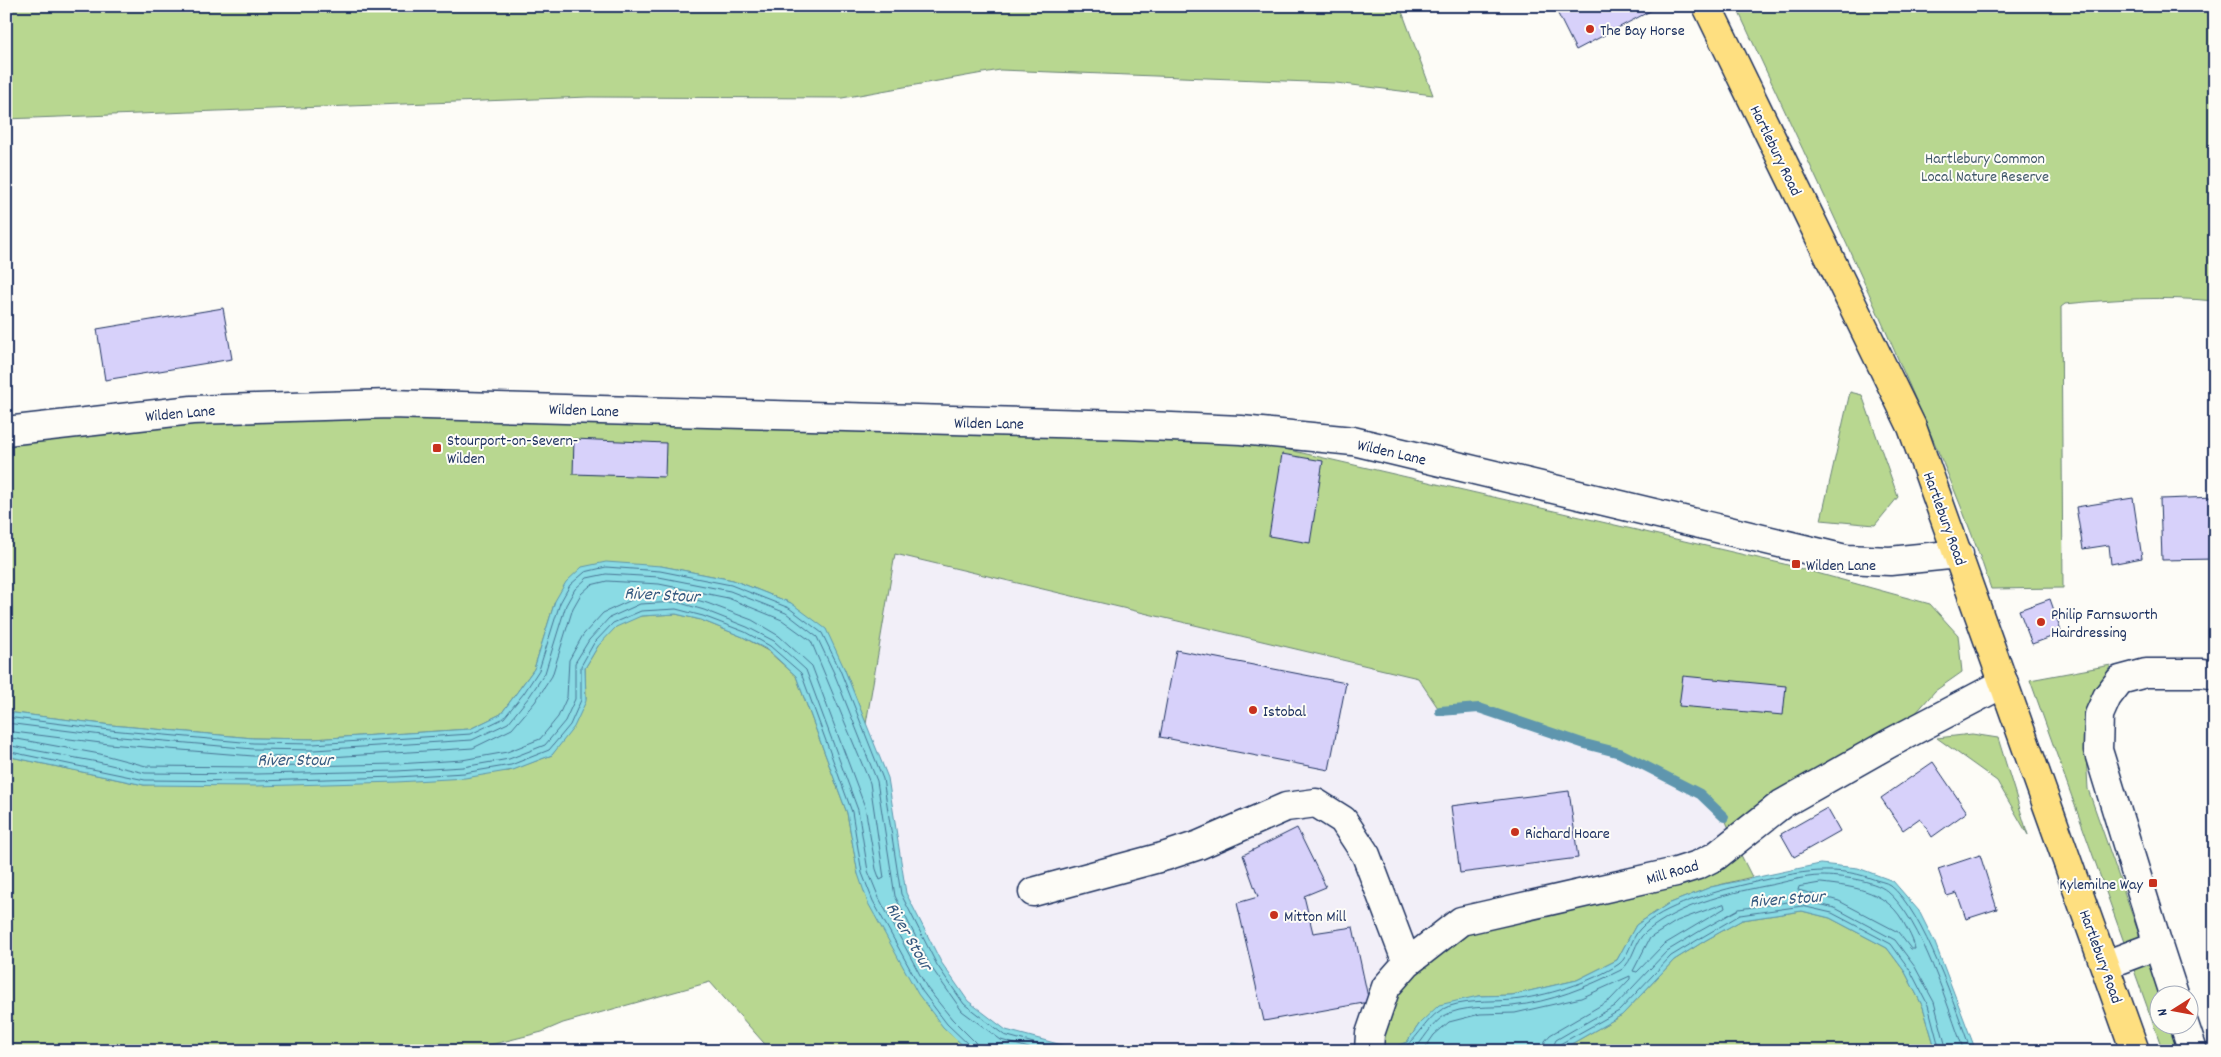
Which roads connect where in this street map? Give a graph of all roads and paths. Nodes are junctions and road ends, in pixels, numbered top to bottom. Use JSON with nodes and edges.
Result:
{"nodes":[{"id":1,"x":1707,"y":6,"type":"edge"},
{"id":2,"x":6,"y":431,"type":"edge"},
{"id":3,"x":1958,"y":554,"type":"junction"},
{"id":4,"x":2215,"y":675,"type":"edge"},
{"id":5,"x":2004,"y":683,"type":"junction"},
{"id":6,"x":1033,"y":892,"type":"dead end"},
{"id":7,"x":2158,"y":945,"type":"junction"},
{"id":8,"x":1407,"y":964,"type":"junction"},
{"id":9,"x":2105,"y":966,"type":"junction"},
{"id":10,"x":2171,"y":984,"type":"edge"},
{"id":11,"x":2187,"y":1034,"type":"edge"},
{"id":12,"x":1369,"y":1042,"type":"edge"},
{"id":13,"x":2135,"y":1051,"type":"edge"},
{"id":14,"x":2193,"y":1051,"type":"edge"}],
"edges":[{"from":1,"to":3,"type":"main road","name":"Hartlebury Road"},
{"from":2,"to":3,"type":"street","name":"Wilden Lane"},
{"from":3,"to":5,"type":"main road","name":"Hartlebury Road"},
{"from":4,"to":7,"type":"street"},
{"from":5,"to":8,"type":"street","name":"Mill Road"},
{"from":5,"to":9,"type":"main road","name":"Hartlebury Road"},
{"from":6,"to":8,"type":"street"},
{"from":7,"to":9,"type":"street"},
{"from":7,"to":10,"type":"street"},
{"from":8,"to":12,"type":"street","name":"Mill Road"},
{"from":9,"to":13,"type":"main road","name":"Hartlebury Road"},
{"from":11,"to":14,"type":"street"}]}
